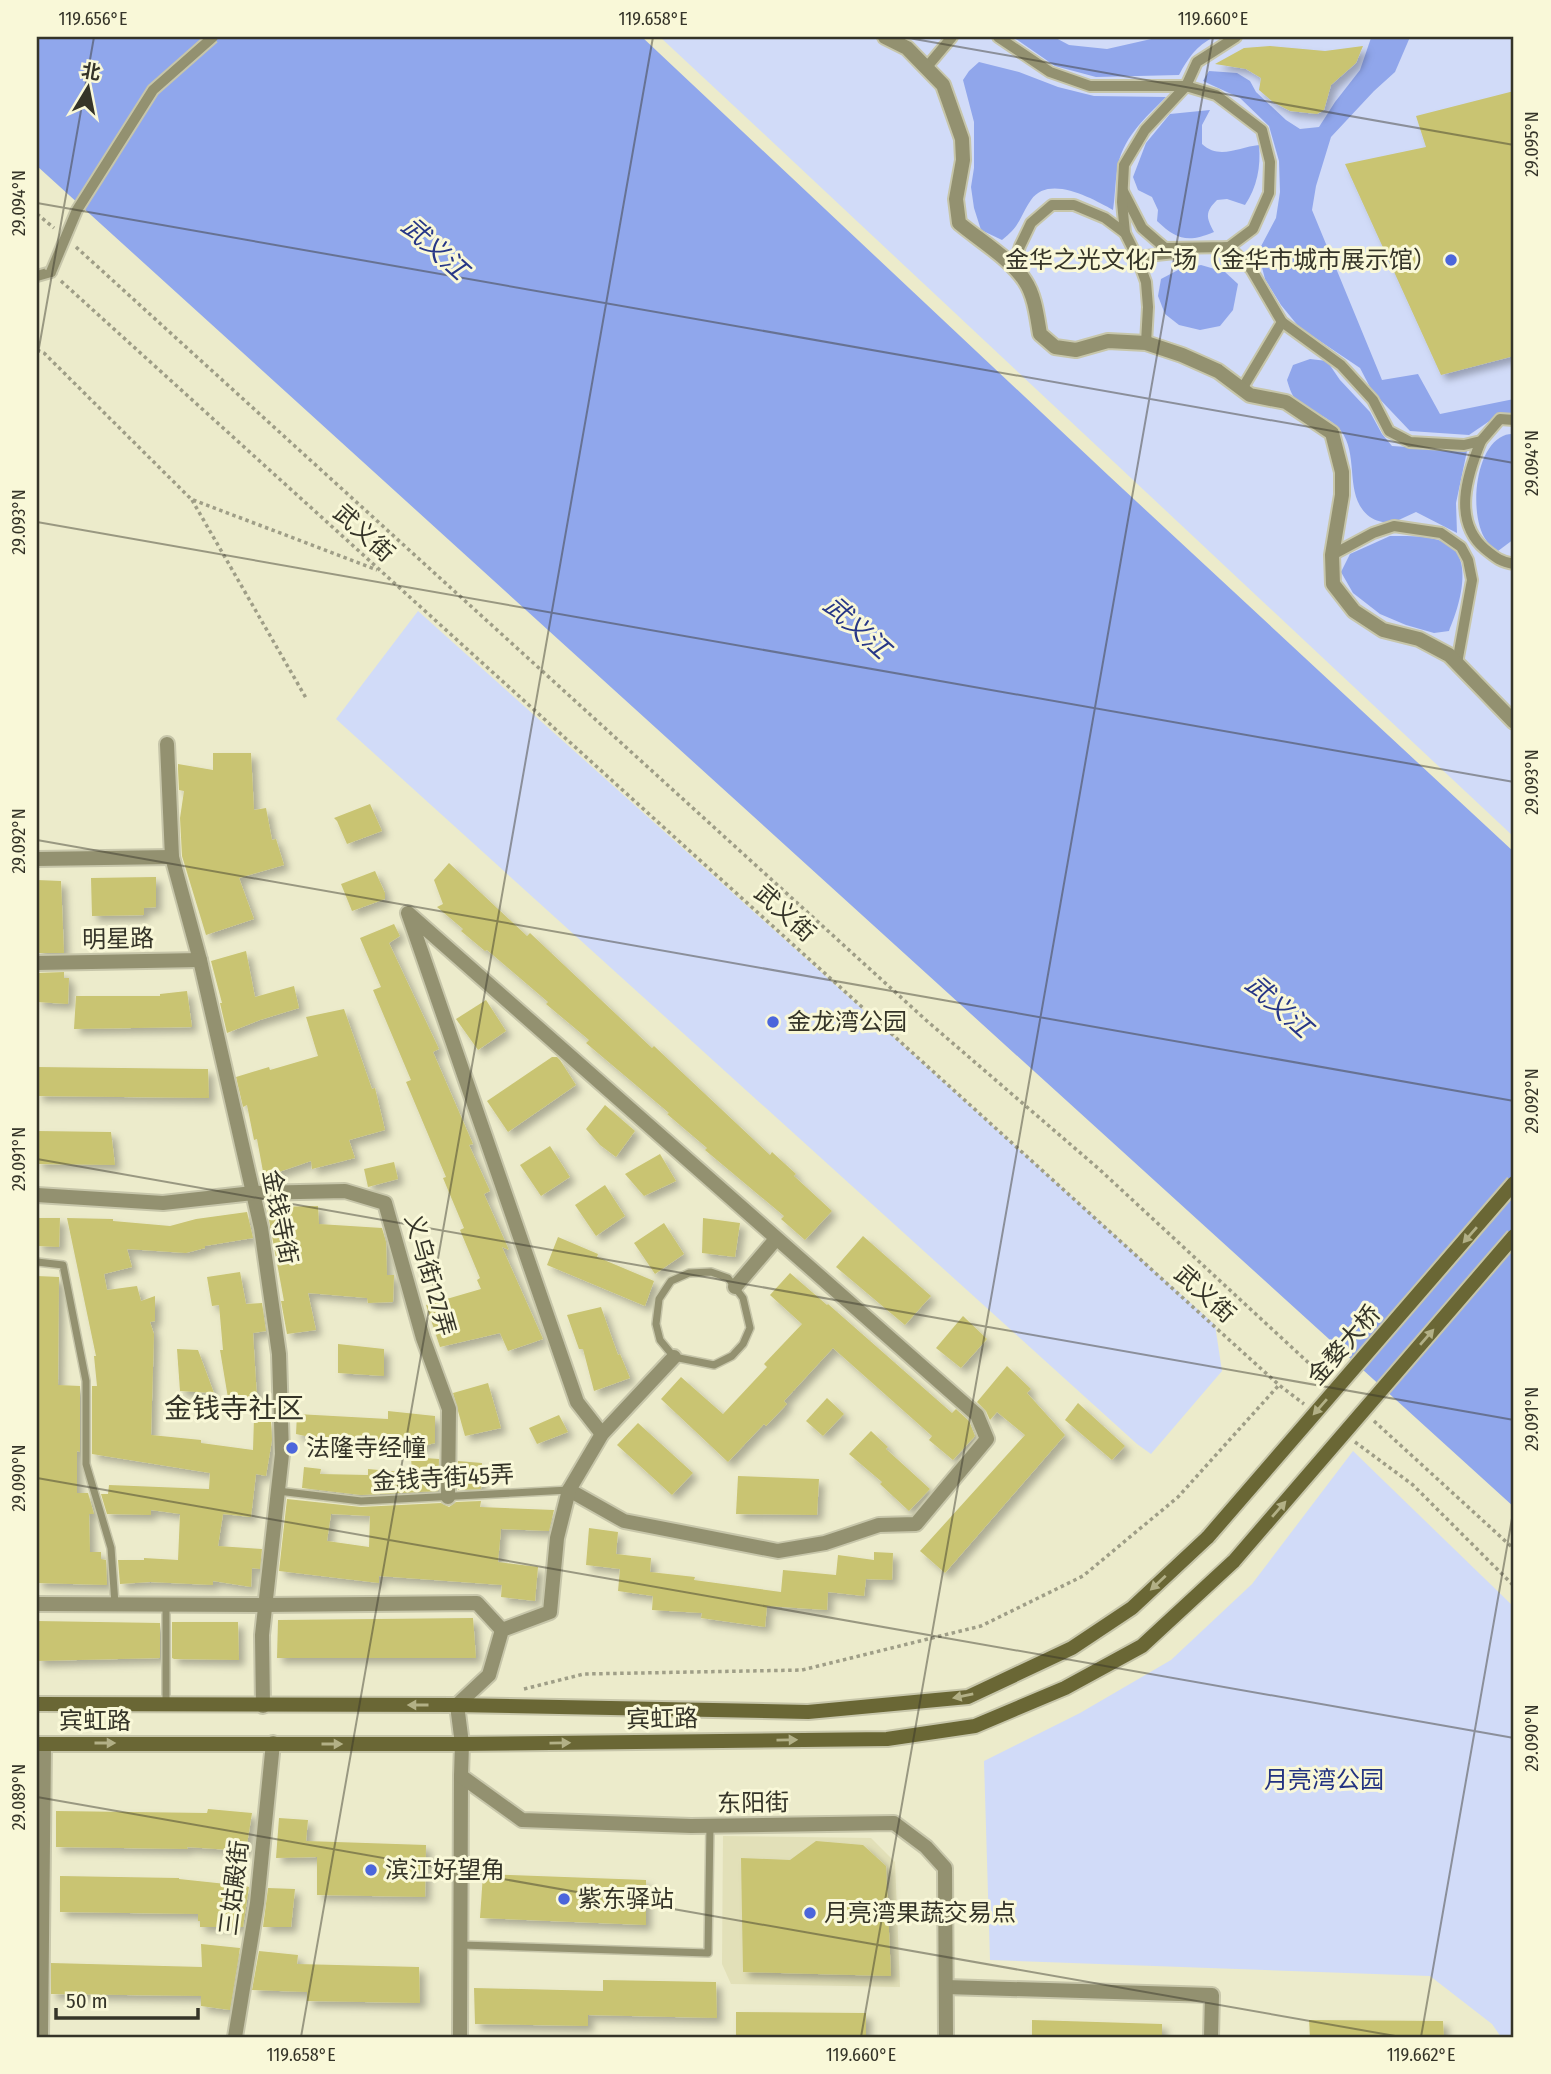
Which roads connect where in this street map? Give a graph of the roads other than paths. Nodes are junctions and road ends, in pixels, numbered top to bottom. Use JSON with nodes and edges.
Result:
{"nodes":[{"id":1,"x":213,"y":37,"type":"edge"},
{"id":2,"x":885,"y":37,"type":"edge"},
{"id":3,"x":952,"y":37,"type":"edge"},
{"id":4,"x":998,"y":37,"type":"edge"},
{"id":5,"x":1236,"y":37,"type":"edge"},
{"id":6,"x":926,"y":68,"type":"junction"},
{"id":7,"x":1186,"y":86,"type":"junction"},
{"id":8,"x":1123,"y":191,"type":"junction"},
{"id":9,"x":1125,"y":233,"type":"junction"},
{"id":10,"x":1229,"y":247,"type":"junction"},
{"id":11,"x":1137,"y":257,"type":"junction"},
{"id":12,"x":1013,"y":268,"type":"junction"},
{"id":13,"x":37,"y":276,"type":"edge"},
{"id":14,"x":1282,"y":322,"type":"junction"},
{"id":15,"x":1146,"y":343,"type":"junction"},
{"id":16,"x":1242,"y":389,"type":"junction"},
{"id":17,"x":1514,"y":420,"type":"edge"},
{"id":18,"x":1481,"y":441,"type":"junction"},
{"id":19,"x":1332,"y":555,"type":"junction"},
{"id":20,"x":1514,"y":564,"type":"edge"},
{"id":21,"x":1457,"y":663,"type":"junction"},
{"id":22,"x":1514,"y":722,"type":"edge"},
{"id":23,"x":167,"y":744,"type":"dead end"},
{"id":24,"x":172,"y":857,"type":"junction"},
{"id":25,"x":37,"y":859,"type":"edge"},
{"id":26,"x":200,"y":960,"type":"junction"},
{"id":27,"x":37,"y":963,"type":"edge"},
{"id":28,"x":1514,"y":1183,"type":"edge"},
{"id":29,"x":253,"y":1194,"type":"junction"},
{"id":30,"x":37,"y":1195,"type":"edge"},
{"id":31,"x":1514,"y":1237,"type":"edge"},
{"id":32,"x":776,"y":1238,"type":"junction"},
{"id":33,"x":37,"y":1262,"type":"edge"},
{"id":34,"x":735,"y":1287,"type":"junction"},
{"id":35,"x":674,"y":1357,"type":"junction"},
{"id":36,"x":602,"y":1434,"type":"junction"},
{"id":37,"x":569,"y":1490,"type":"junction"},
{"id":38,"x":278,"y":1491,"type":"junction"},
{"id":39,"x":448,"y":1497,"type":"junction"},
{"id":40,"x":1208,"y":1537,"type":"joint"},
{"id":41,"x":37,"y":1604,"type":"edge"},
{"id":42,"x":115,"y":1604,"type":"junction"},
{"id":43,"x":166,"y":1604,"type":"junction"},
{"id":44,"x":265,"y":1605,"type":"junction"},
{"id":45,"x":502,"y":1630,"type":"junction"},
{"id":46,"x":37,"y":1704,"type":"edge"},
{"id":47,"x":166,"y":1705,"type":"junction"},
{"id":48,"x":457,"y":1705,"type":"junction"},
{"id":49,"x":263,"y":1706,"type":"junction"},
{"id":50,"x":273,"y":1743,"type":"junction"},
{"id":51,"x":41,"y":1744,"type":"edge"},
{"id":52,"x":462,"y":1744,"type":"junction"},
{"id":53,"x":461,"y":1776,"type":"junction"},
{"id":54,"x":710,"y":1826,"type":"junction"},
{"id":55,"x":460,"y":1945,"type":"junction"},
{"id":56,"x":946,"y":1987,"type":"junction"},
{"id":57,"x":41,"y":2037,"type":"edge"},
{"id":58,"x":235,"y":2037,"type":"edge"},
{"id":59,"x":460,"y":2037,"type":"edge"},
{"id":60,"x":946,"y":2037,"type":"edge"},
{"id":61,"x":1211,"y":2037,"type":"edge"}],
"edges":[{"from":1,"to":13,"type":"street","bridge":true},
{"from":2,"to":6,"type":"street"},
{"from":3,"to":6,"type":"street"},
{"from":4,"to":7,"type":"street"},
{"from":5,"to":7,"type":"street"},
{"from":6,"to":12,"type":"street"},
{"from":7,"to":8,"type":"street"},
{"from":7,"to":10,"type":"street"},
{"from":8,"to":9,"type":"street"},
{"from":8,"to":10,"type":"street"},
{"from":9,"to":11,"type":"street"},
{"from":9,"to":12,"type":"street"},
{"from":10,"to":11,"type":"street"},
{"from":10,"to":14,"type":"street"},
{"from":11,"to":15,"type":"street"},
{"from":12,"to":15,"type":"street"},
{"from":14,"to":16,"type":"street"},
{"from":14,"to":18,"type":"street"},
{"from":15,"to":16,"type":"street"},
{"from":16,"to":19,"type":"street"},
{"from":17,"to":18,"type":"street"},
{"from":18,"to":20,"type":"street"},
{"from":19,"to":21,"type":"street"},
{"from":19,"to":21,"type":"street"},
{"from":21,"to":22,"type":"street"},
{"from":23,"to":24,"type":"street","name":"金钱寺街"},
{"from":24,"to":25,"type":"street"},
{"from":24,"to":26,"type":"street","name":"金钱寺街"},
{"from":26,"to":27,"type":"street","name":"明星路"},
{"from":26,"to":29,"type":"street","name":"金钱寺街"},
{"from":28,"to":40,"type":"main road","name":"金婺大桥","one_way":true,"bridge":true},
{"from":29,"to":30,"type":"street","name":"义乌街127弄"},
{"from":29,"to":38,"type":"street","name":"金钱寺街"},
{"from":29,"to":39,"type":"street","name":"义乌街127弄"},
{"from":52,"to":31,"type":"main road","name":"宾虹路","one_way":true,"bridge":true},
{"from":32,"to":34,"type":"street"},
{"from":32,"to":36,"type":"street"},
{"from":32,"to":37,"type":"street"},
{"from":33,"to":42,"type":"lane"},
{"from":34,"to":35,"type":"lane"},
{"from":34,"to":35,"type":"lane"},
{"from":35,"to":36,"type":"street"},
{"from":36,"to":37,"type":"street"},
{"from":37,"to":39,"type":"lane","name":"金钱寺街45弄"},
{"from":37,"to":45,"type":"street"},
{"from":38,"to":39,"type":"lane","name":"金钱寺街45弄"},
{"from":38,"to":44,"type":"street","name":"金钱寺街"},
{"from":40,"to":48,"type":"main road","name":"宾虹路","one_way":true},
{"from":41,"to":42,"type":"street"},
{"from":42,"to":43,"type":"street"},
{"from":43,"to":44,"type":"street"},
{"from":43,"to":47,"type":"lane"},
{"from":44,"to":45,"type":"street"},
{"from":44,"to":49,"type":"street","name":"金钱寺街"},
{"from":45,"to":48,"type":"street"},
{"from":46,"to":47,"type":"main road","name":"宾虹路"},
{"from":47,"to":49,"type":"main road","name":"宾虹路"},
{"from":48,"to":49,"type":"main road","name":"宾虹路","one_way":true},
{"from":48,"to":52,"type":"street"},
{"from":51,"to":50,"type":"main road","name":"宾虹路","one_way":true},
{"from":50,"to":52,"type":"main road","name":"宾虹路","one_way":true},
{"from":50,"to":58,"type":"street","name":"三姑殿街"},
{"from":51,"to":57,"type":"street"},
{"from":52,"to":53,"type":"street"},
{"from":53,"to":54,"type":"street","name":"东阳街"},
{"from":53,"to":55,"type":"street"},
{"from":54,"to":55,"type":"lane"},
{"from":54,"to":56,"type":"street","name":"东阳街"},
{"from":55,"to":59,"type":"street"},
{"from":56,"to":60,"type":"street","name":"东阳街"},
{"from":56,"to":61,"type":"street"}]}
